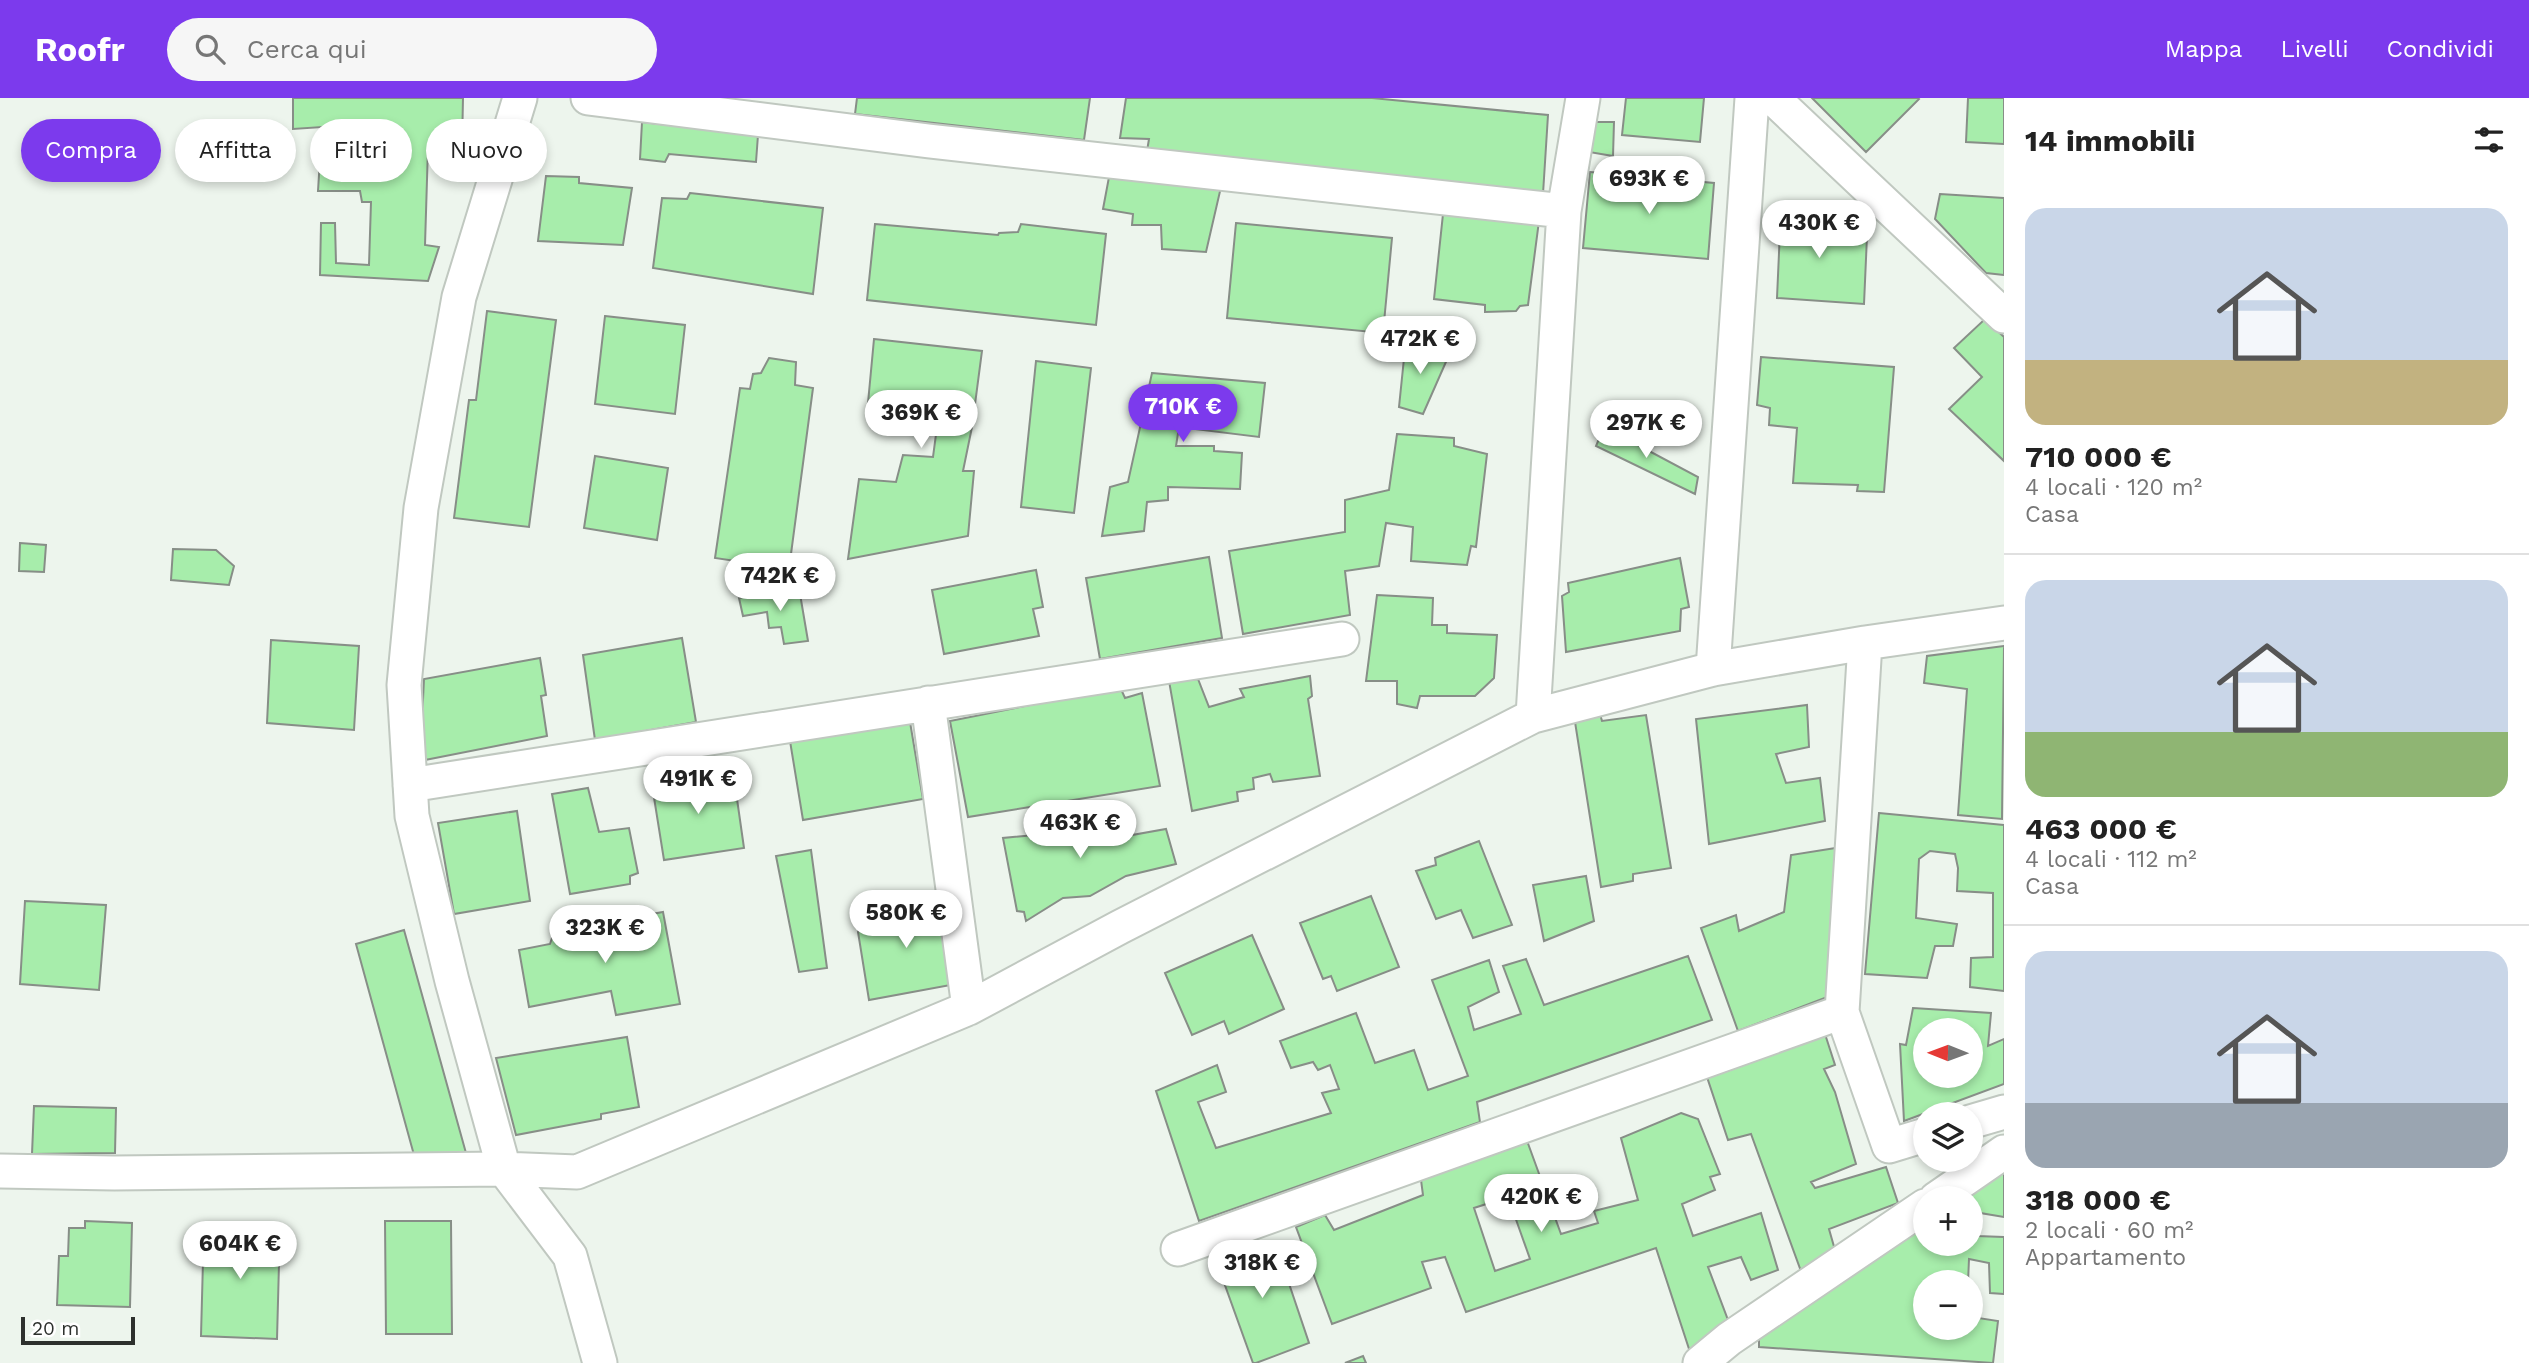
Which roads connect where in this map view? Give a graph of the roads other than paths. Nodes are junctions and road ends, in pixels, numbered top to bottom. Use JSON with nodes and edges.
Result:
{"nodes":[{"id":1,"x":520,"y":98,"type":"edge"},
{"id":2,"x":588,"y":98,"type":"edge"},
{"id":3,"x":1583,"y":98,"type":"edge"},
{"id":4,"x":1752,"y":98,"type":"edge"},
{"id":5,"x":1773,"y":98,"type":"edge"},
{"id":6,"x":1564,"y":211,"type":"junction"},
{"id":7,"x":2004,"y":316,"type":"edge"},
{"id":8,"x":2004,"y":623,"type":"edge"},
{"id":9,"x":1342,"y":639,"type":"dead end"},
{"id":10,"x":1865,"y":643,"type":"junction"},
{"id":11,"x":1713,"y":669,"type":"junction"},
{"id":12,"x":928,"y":703,"type":"junction"},
{"id":13,"x":1532,"y":716,"type":"junction"},
{"id":14,"x":410,"y":785,"type":"junction"},
{"id":15,"x":969,"y":1008,"type":"junction"},
{"id":16,"x":1842,"y":1012,"type":"junction"},
{"id":17,"x":2004,"y":1112,"type":"edge"},
{"id":18,"x":1983,"y":1118,"type":"edge"},
{"id":19,"x":1913,"y":1139,"type":"edge"},
{"id":20,"x":2004,"y":1152,"type":"edge"},
{"id":21,"x":505,"y":1169,"type":"junction"},
{"id":22,"x":0,"y":1171,"type":"edge"},
{"id":23,"x":1955,"y":1186,"type":"edge"},
{"id":24,"x":1913,"y":1214,"type":"edge"},
{"id":25,"x":1178,"y":1249,"type":"dead end"},
{"id":26,"x":600,"y":1363,"type":"edge"},
{"id":27,"x":1700,"y":1363,"type":"edge"}],
"edges":[{"from":1,"to":14,"type":"street"},
{"from":2,"to":6,"type":"street"},
{"from":3,"to":6,"type":"street"},
{"from":4,"to":11,"type":"street"},
{"from":5,"to":7,"type":"street"},
{"from":6,"to":13,"type":"street"},
{"from":8,"to":10,"type":"street"},
{"from":9,"to":12,"type":"street"},
{"from":10,"to":11,"type":"street"},
{"from":10,"to":16,"type":"street"},
{"from":11,"to":13,"type":"street"},
{"from":12,"to":14,"type":"street"},
{"from":12,"to":15,"type":"street"},
{"from":13,"to":15,"type":"street"},
{"from":14,"to":21,"type":"street"},
{"from":15,"to":21,"type":"street"},
{"from":16,"to":19,"type":"street"},
{"from":16,"to":25,"type":"street"},
{"from":17,"to":18,"type":"street"},
{"from":20,"to":23,"type":"street"},
{"from":21,"to":22,"type":"street"},
{"from":21,"to":26,"type":"street"},
{"from":24,"to":27,"type":"street"}]}
